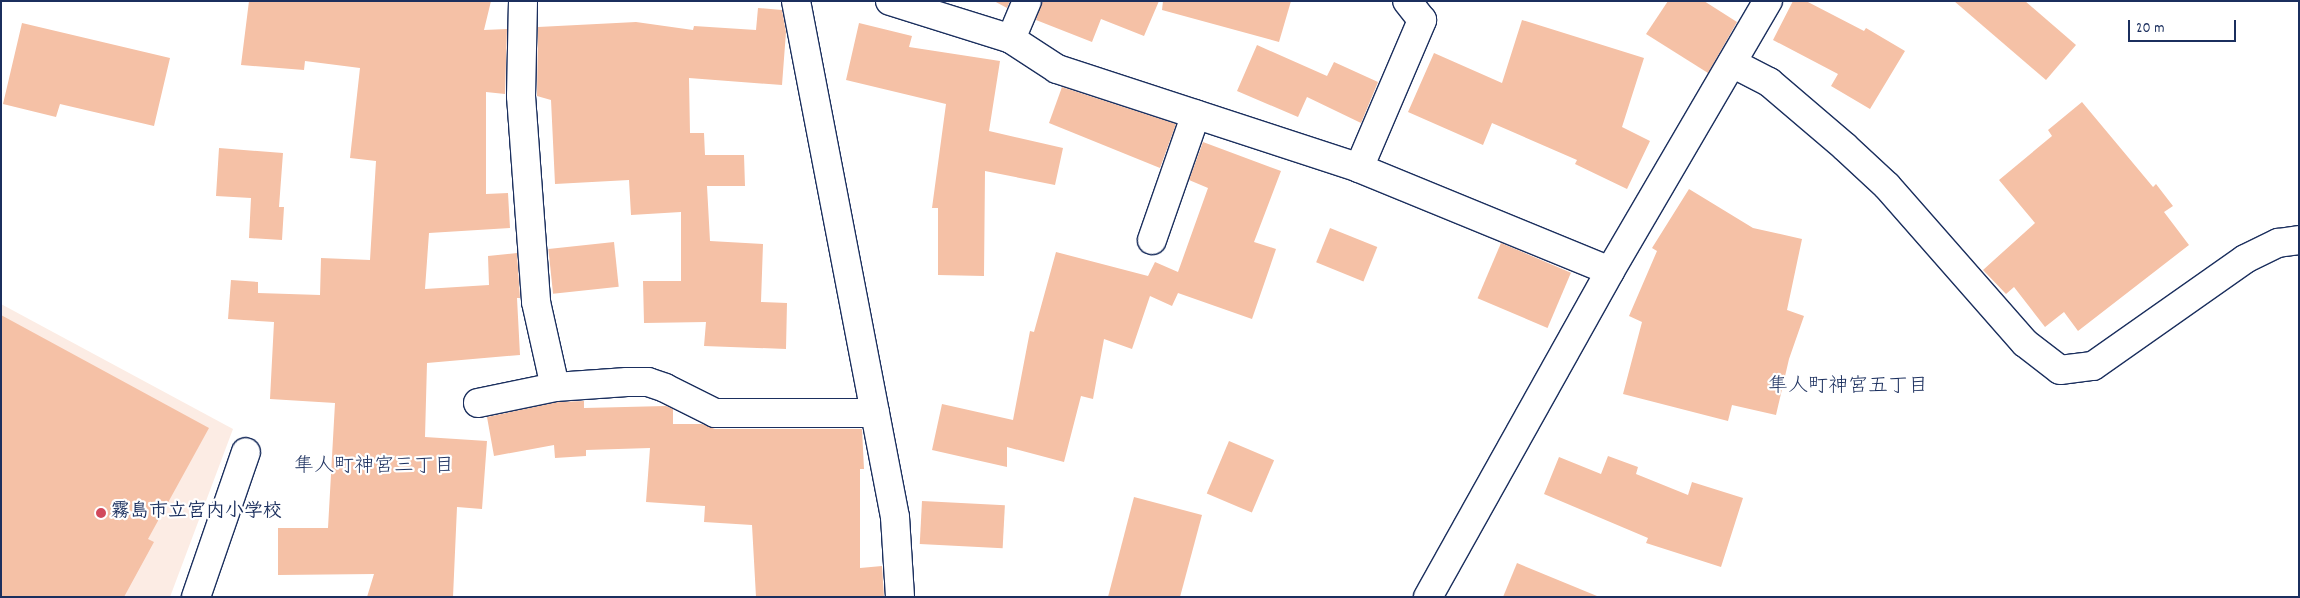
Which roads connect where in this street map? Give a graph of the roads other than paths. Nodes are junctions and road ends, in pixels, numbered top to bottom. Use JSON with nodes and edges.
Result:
{"nodes":[{"id":1,"x":523,"y":1,"type":"edge"},
{"id":2,"x":796,"y":1,"type":"edge"},
{"id":3,"x":890,"y":1,"type":"edge"},
{"id":4,"x":1027,"y":1,"type":"edge"},
{"id":5,"x":1407,"y":1,"type":"edge"},
{"id":6,"x":1768,"y":1,"type":"edge"},
{"id":7,"x":1011,"y":39,"type":"junction"},
{"id":8,"x":1732,"y":63,"type":"junction"},
{"id":9,"x":1196,"y":114,"type":"junction"},
{"id":10,"x":1359,"y":168,"type":"junction"},
{"id":11,"x":1152,"y":240,"type":"dead end"},
{"id":12,"x":2299,"y":240,"type":"edge"},
{"id":13,"x":1610,"y":271,"type":"junction"},
{"id":14,"x":555,"y":387,"type":"junction"},
{"id":15,"x":478,"y":403,"type":"dead end"},
{"id":16,"x":875,"y":413,"type":"junction"},
{"id":17,"x":246,"y":452,"type":"dead end"},
{"id":18,"x":196,"y":597,"type":"edge"},
{"id":19,"x":900,"y":597,"type":"edge"},
{"id":20,"x":1428,"y":597,"type":"edge"}],
"edges":[{"from":1,"to":14,"type":"street"},
{"from":2,"to":16,"type":"street"},
{"from":3,"to":7,"type":"street"},
{"from":4,"to":7,"type":"street"},
{"from":5,"to":10,"type":"street"},
{"from":6,"to":8,"type":"street"},
{"from":7,"to":9,"type":"street"},
{"from":8,"to":12,"type":"street"},
{"from":8,"to":13,"type":"street"},
{"from":9,"to":10,"type":"street"},
{"from":9,"to":11,"type":"street"},
{"from":10,"to":13,"type":"street"},
{"from":13,"to":20,"type":"street"},
{"from":14,"to":15,"type":"street"},
{"from":14,"to":16,"type":"street"},
{"from":16,"to":19,"type":"street"},
{"from":17,"to":18,"type":"street"}]}
